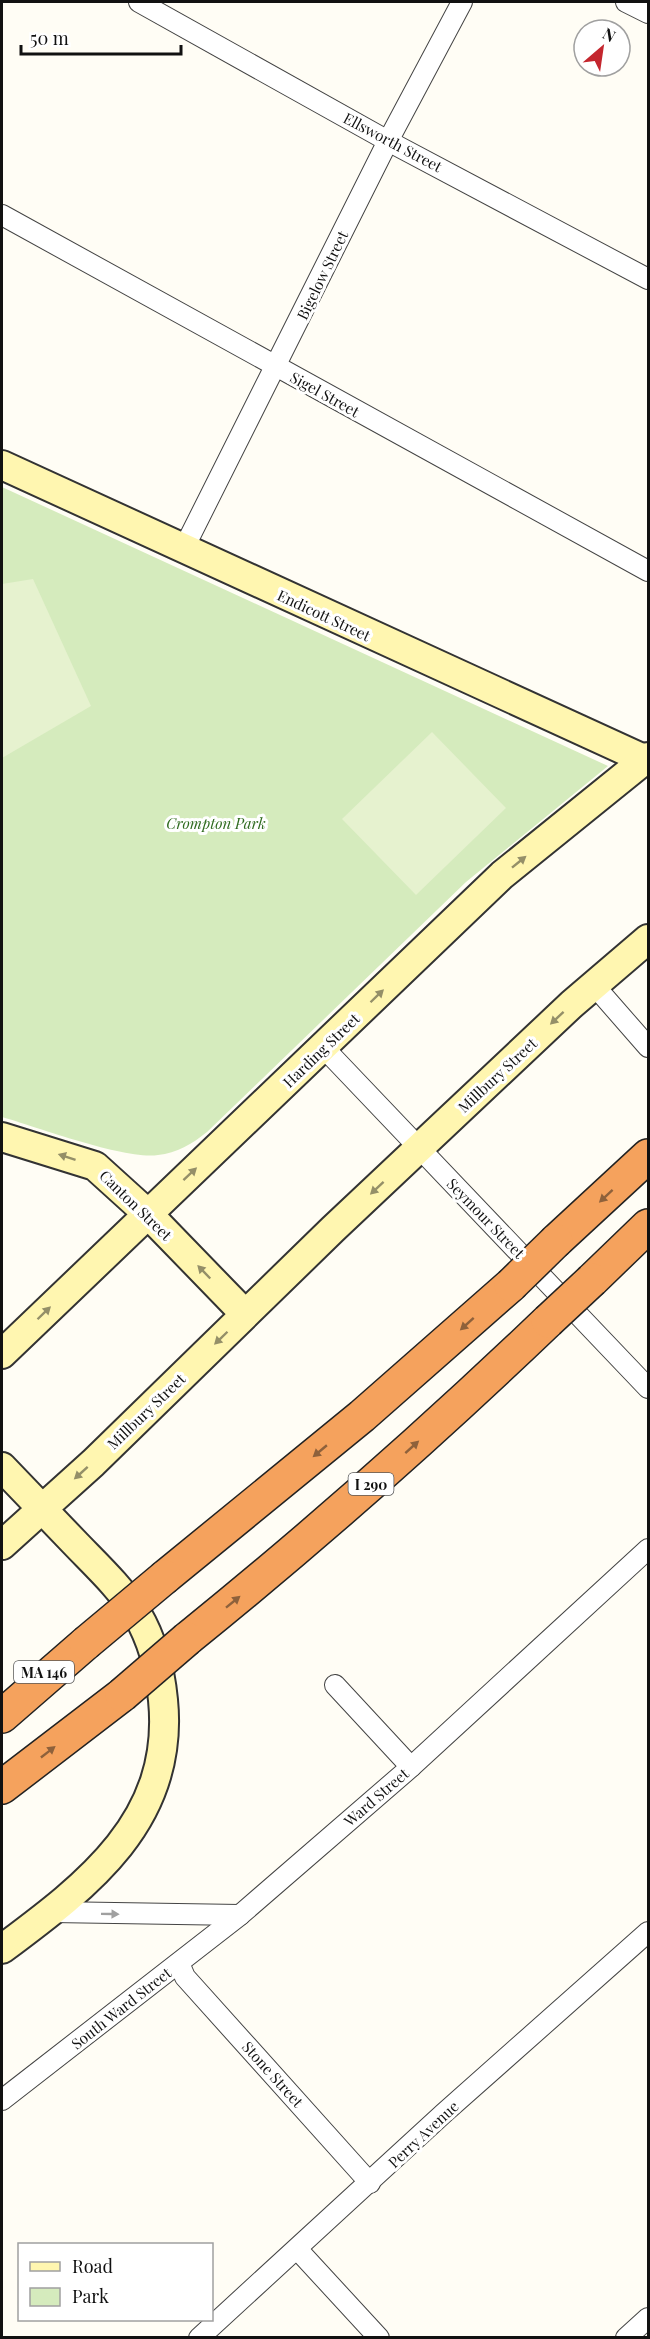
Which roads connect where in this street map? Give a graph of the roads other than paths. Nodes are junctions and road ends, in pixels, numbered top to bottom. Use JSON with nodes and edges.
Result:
{"nodes":[{"id":1,"x":139,"y":2,"type":"edge"},
{"id":2,"x":462,"y":2,"type":"edge"},
{"id":3,"x":626,"y":2,"type":"edge"},
{"id":4,"x":648,"y":13,"type":"edge"},
{"id":5,"x":388,"y":141,"type":"junction"},
{"id":6,"x":2,"y":215,"type":"edge"},
{"id":7,"x":648,"y":279,"type":"edge"},
{"id":8,"x":276,"y":367,"type":"junction"},
{"id":9,"x":2,"y":465,"type":"edge"},
{"id":10,"x":183,"y":550,"type":"junction"},
{"id":11,"x":648,"y":571,"type":"edge"},
{"id":12,"x":647,"y":759,"type":"edge"},
{"id":13,"x":648,"y":939,"type":"edge"},
{"id":14,"x":593,"y":984,"type":"junction"},
{"id":15,"x":648,"y":1047,"type":"edge"},
{"id":16,"x":324,"y":1048,"type":"junction"},
{"id":17,"x":2,"y":1137,"type":"edge"},
{"id":18,"x":419,"y":1148,"type":"junction"},
{"id":19,"x":648,"y":1156,"type":"edge"},
{"id":20,"x":148,"y":1214,"type":"junction"},
{"id":21,"x":648,"y":1226,"type":"edge"},
{"id":22,"x":245,"y":1314,"type":"junction"},
{"id":23,"x":2,"y":1354,"type":"edge"},
{"id":24,"x":648,"y":1388,"type":"edge"},
{"id":25,"x":2,"y":1467,"type":"edge"},
{"id":26,"x":42,"y":1509,"type":"junction"},
{"id":27,"x":2,"y":1545,"type":"edge"},
{"id":28,"x":648,"y":1549,"type":"edge"},
{"id":29,"x":86,"y":1643,"type":"junction"},
{"id":30,"x":335,"y":1685,"type":"dead end"},
{"id":31,"x":2,"y":1700,"type":"edge"},
{"id":32,"x":2,"y":1716,"type":"edge"},
{"id":33,"x":411,"y":1767,"type":"junction"},
{"id":34,"x":2,"y":1787,"type":"edge"},
{"id":35,"x":52,"y":1912,"type":"junction"},
{"id":36,"x":240,"y":1915,"type":"junction"},
{"id":37,"x":648,"y":1932,"type":"edge"},
{"id":38,"x":2,"y":1949,"type":"edge"},
{"id":39,"x":179,"y":1963,"type":"junction"},
{"id":40,"x":2,"y":2100,"type":"edge"},
{"id":41,"x":370,"y":2183,"type":"junction"},
{"id":42,"x":298,"y":2250,"type":"junction"},
{"id":43,"x":648,"y":2318,"type":"edge"},
{"id":44,"x":199,"y":2337,"type":"edge"},
{"id":45,"x":379,"y":2337,"type":"edge"},
{"id":46,"x":626,"y":2337,"type":"edge"}],
"edges":[{"from":1,"to":5,"type":"street","name":"Ellsworth Street"},
{"from":2,"to":5,"type":"street","name":"Bigelow Street"},
{"from":3,"to":4,"type":"street"},
{"from":5,"to":7,"type":"street","name":"Ellsworth Street"},
{"from":5,"to":8,"type":"street","name":"Bigelow Street"},
{"from":6,"to":8,"type":"street","name":"Sigel Street"},
{"from":8,"to":10,"type":"street","name":"Bigelow Street"},
{"from":8,"to":11,"type":"street","name":"Sigel Street"},
{"from":9,"to":10,"type":"main road","name":"Endicott Street"},
{"from":10,"to":12,"type":"main road","name":"Endicott Street"},
{"from":16,"to":12,"type":"main road","name":"Harding Street","one_way":true},
{"from":13,"to":14,"type":"main road","name":"Millbury Street"},
{"from":14,"to":15,"type":"street"},
{"from":14,"to":18,"type":"main road","name":"Millbury Street","one_way":true},
{"from":16,"to":18,"type":"street","name":"Seymour Street"},
{"from":20,"to":16,"type":"main road","name":"Harding Street","one_way":true},
{"from":20,"to":17,"type":"main road","name":"Canton Street","one_way":true},
{"from":18,"to":22,"type":"main road","name":"Millbury Street","one_way":true},
{"from":18,"to":24,"type":"street","name":"Seymour Street"},
{"from":19,"to":29,"type":"highway","one_way":true,"bridge":true},
{"from":22,"to":20,"type":"main road","name":"Canton Street","one_way":true},
{"from":23,"to":20,"type":"main road","name":"Harding Street","one_way":true},
{"from":34,"to":21,"type":"highway","number":"I 290","one_way":true,"bridge":true},
{"from":22,"to":26,"type":"main road","name":"Millbury Street","one_way":true},
{"from":25,"to":26,"type":"main road"},
{"from":26,"to":27,"type":"main road","name":"Millbury Street"},
{"from":26,"to":35,"type":"main road"},
{"from":28,"to":33,"type":"street","name":"Ward Street"},
{"from":29,"to":31,"type":"highway","number":"MA 146"},
{"from":29,"to":32,"type":"highway"},
{"from":30,"to":33,"type":"street"},
{"from":33,"to":36,"type":"street","name":"Ward Street"},
{"from":35,"to":36,"type":"street","one_way":true},
{"from":35,"to":38,"type":"main road"},
{"from":36,"to":39,"type":"street","name":"South Ward Street"},
{"from":37,"to":41,"type":"street","name":"Perry Avenue"},
{"from":39,"to":40,"type":"street","name":"South Ward Street"},
{"from":39,"to":41,"type":"street","name":"Stone Street"},
{"from":41,"to":42,"type":"street","name":"Perry Avenue"},
{"from":42,"to":44,"type":"street","name":"Perry Avenue"},
{"from":42,"to":45,"type":"street"},
{"from":43,"to":46,"type":"street"}]}
